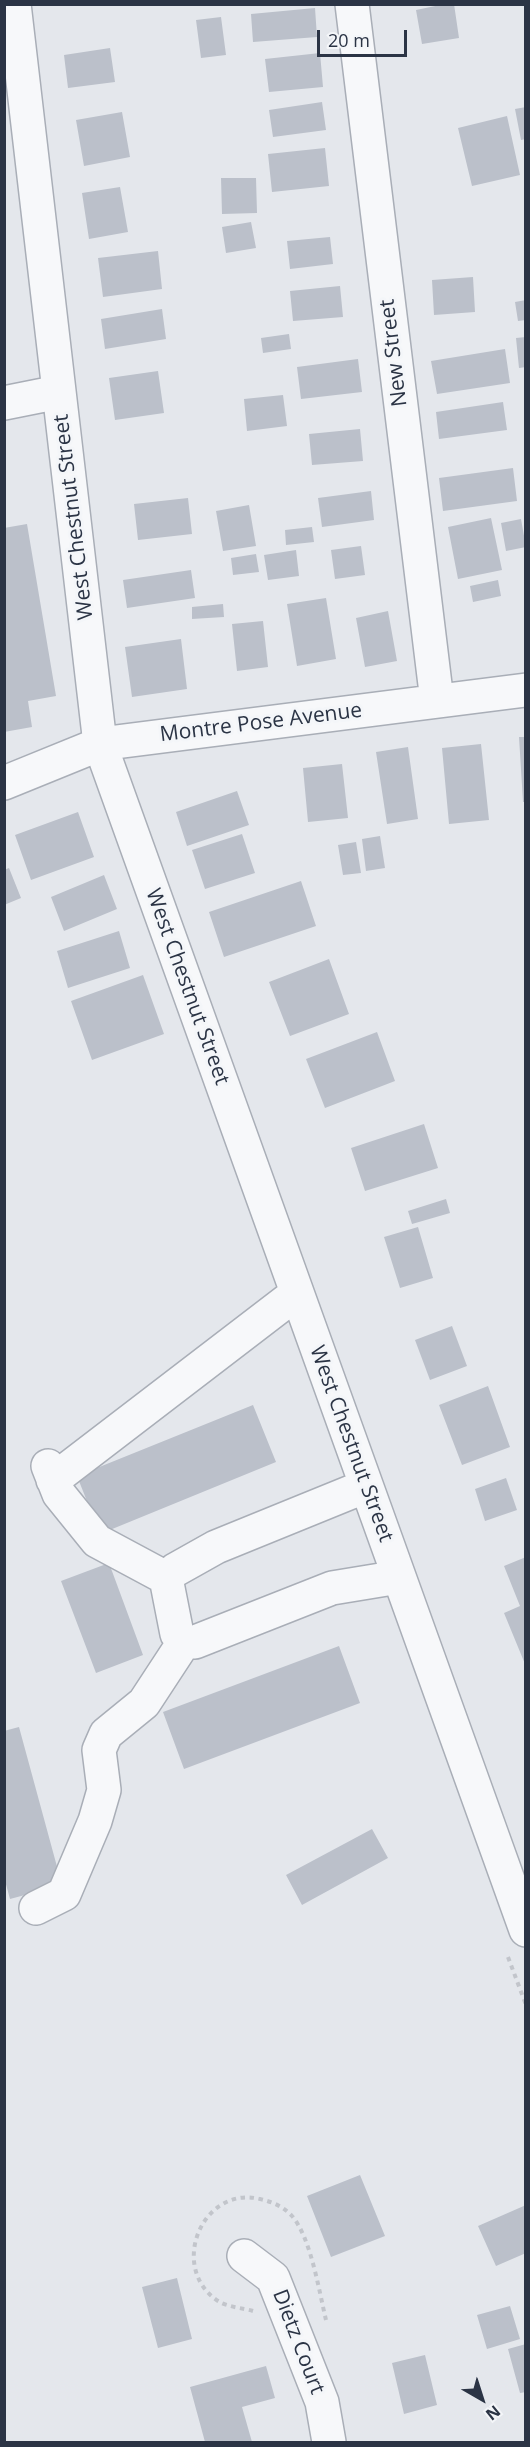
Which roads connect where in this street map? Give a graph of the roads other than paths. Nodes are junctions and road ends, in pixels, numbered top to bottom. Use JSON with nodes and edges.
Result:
{"nodes":[{"id":1,"x":14,"y":4,"type":"edge"},
{"id":2,"x":352,"y":4,"type":"edge"},
{"id":3,"x":59,"y":392,"type":"junction"},
{"id":4,"x":4,"y":403,"type":"edge"},
{"id":5,"x":525,"y":690,"type":"edge"},
{"id":6,"x":437,"y":701,"type":"junction"},
{"id":7,"x":100,"y":744,"type":"junction"},
{"id":8,"x":4,"y":783,"type":"edge"},
{"id":9,"x":297,"y":1293,"type":"junction"},
{"id":10,"x":366,"y":1486,"type":"junction"},
{"id":11,"x":399,"y":1577,"type":"junction"},
{"id":12,"x":166,"y":1578,"type":"junction"},
{"id":13,"x":184,"y":1642,"type":"junction"},
{"id":14,"x":36,"y":1908,"type":"dead end"},
{"id":15,"x":525,"y":1930,"type":"edge"},
{"id":16,"x":244,"y":2256,"type":"dead end"},
{"id":17,"x":329,"y":2442,"type":"edge"}],
"edges":[{"from":1,"to":3,"type":"street","name":"West Chestnut Street"},
{"from":2,"to":6,"type":"street","name":"New Street"},
{"from":3,"to":4,"type":"street"},
{"from":3,"to":7,"type":"street","name":"West Chestnut Street"},
{"from":5,"to":6,"type":"street","name":"Montre Pose Avenue"},
{"from":6,"to":7,"type":"street","name":"Montre Pose Avenue"},
{"from":7,"to":8,"type":"street","name":"Montre Pose Avenue"},
{"from":7,"to":9,"type":"street","name":"West Chestnut Street"},
{"from":9,"to":10,"type":"street","name":"West Chestnut Street"},
{"from":9,"to":12,"type":"street"},
{"from":10,"to":11,"type":"street","name":"West Chestnut Street"},
{"from":10,"to":12,"type":"street"},
{"from":11,"to":13,"type":"street"},
{"from":11,"to":15,"type":"street","name":"West Chestnut Street"},
{"from":12,"to":13,"type":"street"},
{"from":13,"to":14,"type":"street"},
{"from":16,"to":17,"type":"street","name":"Dietz Court"}]}
